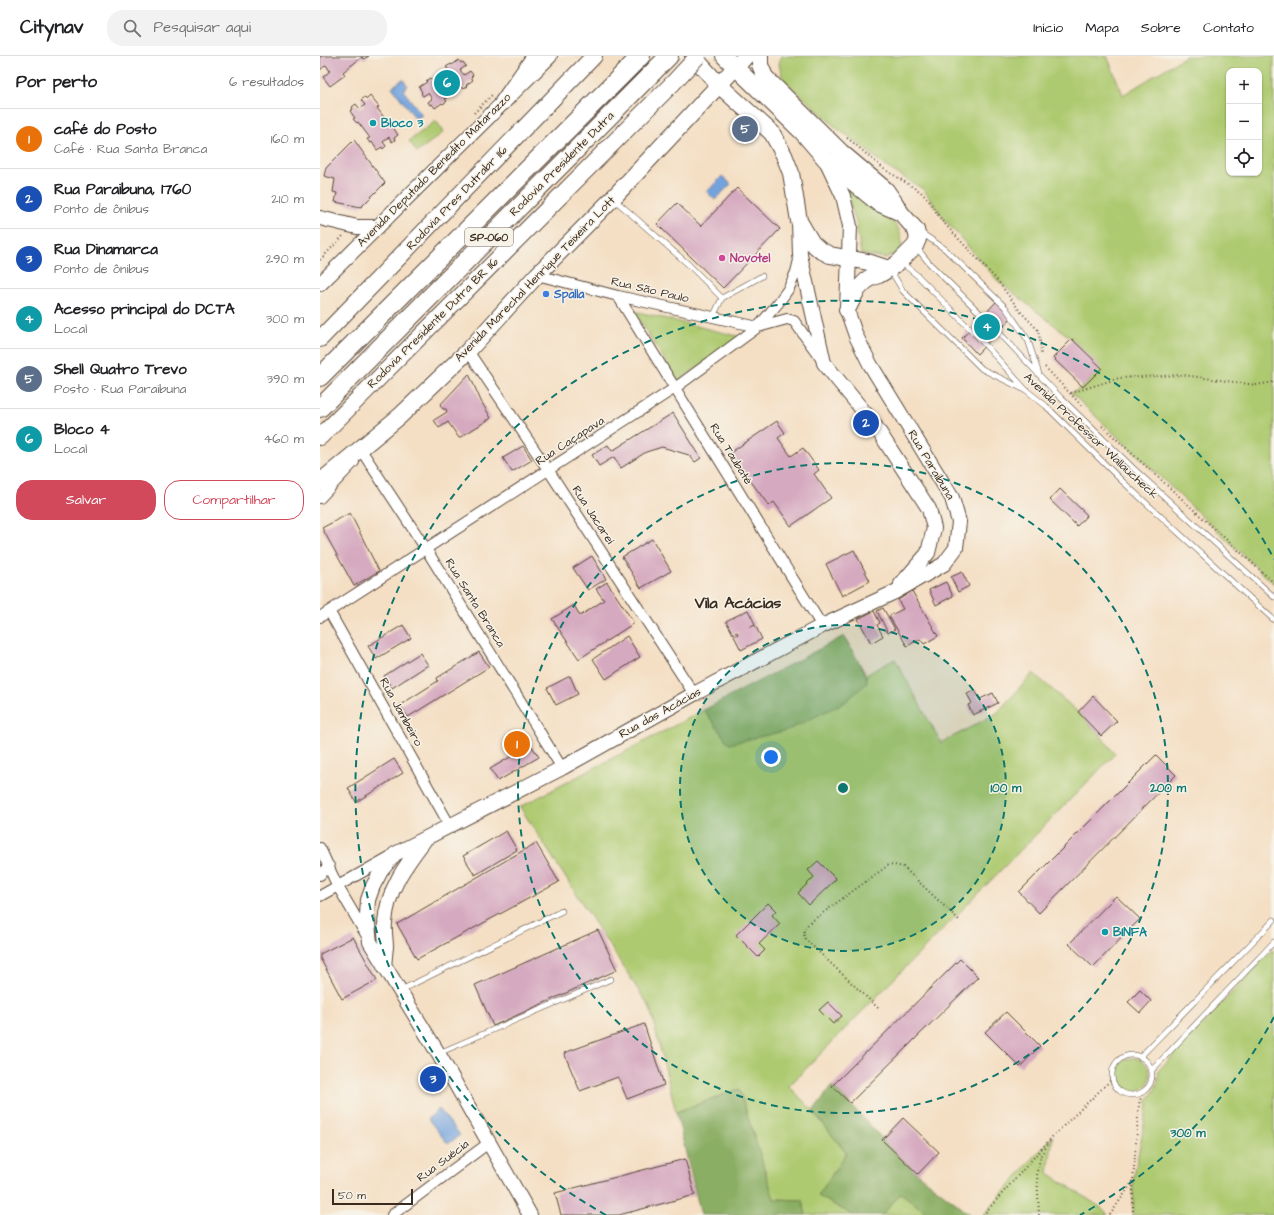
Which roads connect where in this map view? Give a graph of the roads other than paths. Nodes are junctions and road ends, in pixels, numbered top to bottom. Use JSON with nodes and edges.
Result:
{"nodes":[{"id":1,"x":535,"y":56,"type":"edge"},
{"id":2,"x":550,"y":56,"type":"edge"},
{"id":3,"x":594,"y":56,"type":"edge"},
{"id":4,"x":641,"y":56,"type":"edge"},
{"id":5,"x":693,"y":56,"type":"edge"},
{"id":6,"x":698,"y":56,"type":"edge"},
{"id":7,"x":724,"y":56,"type":"edge"},
{"id":8,"x":760,"y":56,"type":"edge"},
{"id":9,"x":664,"y":61,"type":"edge"},
{"id":10,"x":741,"y":62,"type":"edge"},
{"id":11,"x":719,"y":85,"type":"junction"},
{"id":12,"x":503,"y":102,"type":"junction"},
{"id":13,"x":826,"y":160,"type":"junction"},
{"id":14,"x":613,"y":198,"type":"junction"},
{"id":15,"x":901,"y":213,"type":"junction"},
{"id":16,"x":320,"y":218,"type":"edge"},
{"id":17,"x":799,"y":221,"type":"junction"},
{"id":18,"x":376,"y":227,"type":"junction"},
{"id":19,"x":916,"y":230,"type":"junction"},
{"id":20,"x":348,"y":231,"type":"junction"},
{"id":21,"x":360,"y":243,"type":"junction"},
{"id":22,"x":915,"y":246,"type":"junction"},
{"id":23,"x":800,"y":254,"type":"junction"},
{"id":24,"x":849,"y":259,"type":"junction"},
{"id":25,"x":894,"y":265,"type":"junction"},
{"id":26,"x":537,"y":275,"type":"junction"},
{"id":27,"x":762,"y":276,"type":"dead end"},
{"id":28,"x":320,"y":284,"type":"edge"},
{"id":29,"x":618,"y":296,"type":"junction"},
{"id":30,"x":722,"y":298,"type":"junction"},
{"id":31,"x":847,"y":310,"type":"junction"},
{"id":32,"x":713,"y":318,"type":"junction"},
{"id":33,"x":758,"y":327,"type":"junction"},
{"id":34,"x":320,"y":339,"type":"edge"},
{"id":35,"x":468,"y":351,"type":"junction"},
{"id":36,"x":824,"y":363,"type":"junction"},
{"id":37,"x":1039,"y":375,"type":"junction"},
{"id":38,"x":320,"y":377,"type":"edge"},
{"id":39,"x":675,"y":388,"type":"junction"},
{"id":40,"x":1026,"y":390,"type":"junction"},
{"id":41,"x":320,"y":408,"type":"edge"},
{"id":42,"x":400,"y":416,"type":"junction"},
{"id":43,"x":320,"y":437,"type":"edge"},
{"id":44,"x":363,"y":453,"type":"junction"},
{"id":45,"x":549,"y":470,"type":"junction"},
{"id":46,"x":320,"y":482,"type":"edge"},
{"id":47,"x":320,"y":498,"type":"edge"},
{"id":48,"x":426,"y":549,"type":"junction"},
{"id":49,"x":895,"y":592,"type":"junction"},
{"id":50,"x":1274,"y":597,"type":"edge"},
{"id":51,"x":329,"y":611,"type":"junction"},
{"id":52,"x":320,"y":617,"type":"edge"},
{"id":53,"x":1274,"y":620,"type":"edge"},
{"id":54,"x":822,"y":626,"type":"junction"},
{"id":55,"x":694,"y":694,"type":"junction"},
{"id":56,"x":562,"y":768,"type":"junction"},
{"id":57,"x":450,"y":826,"type":"junction"},
{"id":58,"x":427,"y":837,"type":"junction"},
{"id":59,"x":320,"y":848,"type":"edge"},
{"id":60,"x":395,"y":854,"type":"junction"},
{"id":61,"x":329,"y":866,"type":"junction"},
{"id":62,"x":320,"y":875,"type":"edge"},
{"id":63,"x":338,"y":885,"type":"junction"},
{"id":64,"x":321,"y":897,"type":"edge"},
{"id":65,"x":562,"y":912,"type":"dead end"},
{"id":66,"x":1274,"y":920,"type":"edge"},
{"id":67,"x":370,"y":942,"type":"junction"},
{"id":68,"x":1274,"y":942,"type":"edge"},
{"id":69,"x":384,"y":966,"type":"junction"},
{"id":70,"x":611,"y":979,"type":"dead end"},
{"id":71,"x":400,"y":990,"type":"junction"},
{"id":72,"x":438,"y":1053,"type":"junction"},
{"id":73,"x":1140,"y":1056,"type":"junction"},
{"id":74,"x":1152,"y":1070,"type":"junction"},
{"id":75,"x":490,"y":1142,"type":"junction"},
{"id":76,"x":392,"y":1215,"type":"edge"},
{"id":77,"x":530,"y":1215,"type":"edge"}],
"edges":[{"from":1,"to":12,"type":"main road"},
{"from":2,"to":12,"type":"main road","name":"Avenida Deputado Benedito Matarazzo"},
{"from":3,"to":34,"type":"main road","name":"Rodovia Pres Dutrabr 116"},
{"from":4,"to":38,"type":"highway","name":"Rodovia Presidente Dutra","number":"SP-060"},
{"from":5,"to":11,"type":"main road","name":"Rua Paraibuna"},
{"from":6,"to":43,"type":"main road","name":"Rodovia Presidente Dutra BR 116","bridge":true},
{"from":7,"to":10,"type":"main road"},
{"from":8,"to":15,"type":"main road"},
{"from":9,"to":41,"type":"highway","name":"Rodovia Presidente Dutra","number":"SP-060"},
{"from":10,"to":11,"type":"main road","name":"Avenida Marechal Henrique Teixeira Lott"},
{"from":10,"to":13,"type":"main road"},
{"from":11,"to":14,"type":"main road","name":"Avenida Marechal Henrique Teixeira Lott"},
{"from":11,"to":17,"type":"main road","name":"Rua Paraibuna"},
{"from":12,"to":18,"type":"main road","name":"Avenida Deputado Benedito Matarazzo"},
{"from":13,"to":15,"type":"main road"},
{"from":13,"to":24,"type":"main road","name":"Rua Paraibuna"},
{"from":14,"to":26,"type":"main road","name":"Avenida Marechal Henrique Teixeira Lott"},
{"from":14,"to":30,"type":"lane"},
{"from":15,"to":19,"type":"main road"},
{"from":16,"to":20,"type":"main road"},
{"from":17,"to":23,"type":"main road","name":"Rua Paraibuna"},
{"from":17,"to":24,"type":"main road"},
{"from":18,"to":20,"type":"main road"},
{"from":18,"to":21,"type":"main road","name":"Avenida Deputado Benedito Matarazzo"},
{"from":19,"to":22,"type":"main road"},
{"from":19,"to":37,"type":"lane"},
{"from":20,"to":21,"type":"main road"},
{"from":21,"to":28,"type":"main road","name":"Avenida Deputado Benedito Matarazzo"},
{"from":22,"to":25,"type":"main road"},
{"from":22,"to":37,"type":"lane","name":"Avenida Professor Wallaucheck"},
{"from":23,"to":33,"type":"street","name":"Rua Caçapava"},
{"from":23,"to":36,"type":"main road","name":"Rua Paraibuna"},
{"from":24,"to":25,"type":"main road"},
{"from":24,"to":31,"type":"main road","name":"Rua Paraibuna"},
{"from":25,"to":31,"type":"main road"},
{"from":25,"to":40,"type":"lane","name":"Avenida Professor Wallaucheck"},
{"from":25,"to":40,"type":"lane"},
{"from":26,"to":29,"type":"street","name":"Rua São Paulo"},
{"from":26,"to":35,"type":"main road","name":"Avenida Marechal Henrique Teixeira Lott"},
{"from":27,"to":30,"type":"lane"},
{"from":29,"to":32,"type":"street","name":"Rua São Paulo"},
{"from":29,"to":39,"type":"street","name":"Rua Taubaté"},
{"from":30,"to":32,"type":"lane"},
{"from":31,"to":49,"type":"main road","name":"Rua Paraibuna"},
{"from":32,"to":33,"type":"street","name":"Rua São Paulo"},
{"from":33,"to":36,"type":"street","name":"Rua Paraibuna"},
{"from":33,"to":39,"type":"street","name":"Rua Caçapava"},
{"from":35,"to":42,"type":"main road","name":"Avenida Marechal Henrique Teixeira Lott"},
{"from":35,"to":45,"type":"street","name":"Rua Jacareí"},
{"from":36,"to":49,"type":"main road","name":"Rua Paraibuna"},
{"from":37,"to":50,"type":"lane","name":"Avenida Professor Wallaucheck"},
{"from":39,"to":45,"type":"street","name":"Rua Caçapava"},
{"from":39,"to":54,"type":"street","name":"Rua Taubaté"},
{"from":40,"to":53,"type":"lane","name":"Avenida Professor Wallaucheck"},
{"from":42,"to":44,"type":"street","name":"Avenida Marechal Henrique Teixeira Lott"},
{"from":42,"to":46,"type":"main road"},
{"from":44,"to":47,"type":"street","name":"Avenida Marechal Henrique Teixeira Lott"},
{"from":44,"to":48,"type":"street","name":"Rua Santa Branca"},
{"from":45,"to":48,"type":"street","name":"Rua Caçapava"},
{"from":45,"to":55,"type":"street","name":"Rua Jacareí"},
{"from":48,"to":51,"type":"street","name":"Rua Caçapava"},
{"from":48,"to":56,"type":"street","name":"Rua Santa Branca"},
{"from":49,"to":54,"type":"main road","name":"Rua das Acácias"},
{"from":51,"to":52,"type":"street","name":"Rua Caçapava"},
{"from":51,"to":57,"type":"street","name":"Rua Jambeiro"},
{"from":54,"to":55,"type":"main road","name":"Rua das Acácias"},
{"from":55,"to":56,"type":"main road","name":"Rua das Acácias"},
{"from":56,"to":57,"type":"main road","name":"Rua das Acácias"},
{"from":57,"to":58,"type":"main road","name":"Rua das Acácias"},
{"from":58,"to":60,"type":"main road","name":"Rua das Acácias"},
{"from":58,"to":69,"type":"main road","name":"Rua das Acácias"},
{"from":59,"to":61,"type":"street"},
{"from":60,"to":63,"type":"street"},
{"from":60,"to":67,"type":"main road","name":"Rua das Acácias"},
{"from":61,"to":62,"type":"street"},
{"from":61,"to":63,"type":"street"},
{"from":63,"to":64,"type":"street"},
{"from":63,"to":67,"type":"street"},
{"from":65,"to":71,"type":"lane"},
{"from":66,"to":73,"type":"lane"},
{"from":67,"to":69,"type":"main road","name":"Rua das Acácias"},
{"from":68,"to":74,"type":"lane"},
{"from":69,"to":71,"type":"main road"},
{"from":70,"to":72,"type":"lane"},
{"from":71,"to":72,"type":"main road"},
{"from":72,"to":75,"type":"main road"},
{"from":73,"to":74,"type":"lane"},
{"from":73,"to":74,"type":"lane"},
{"from":75,"to":76,"type":"street","name":"Rua Suécia"},
{"from":75,"to":77,"type":"main road"}]}
